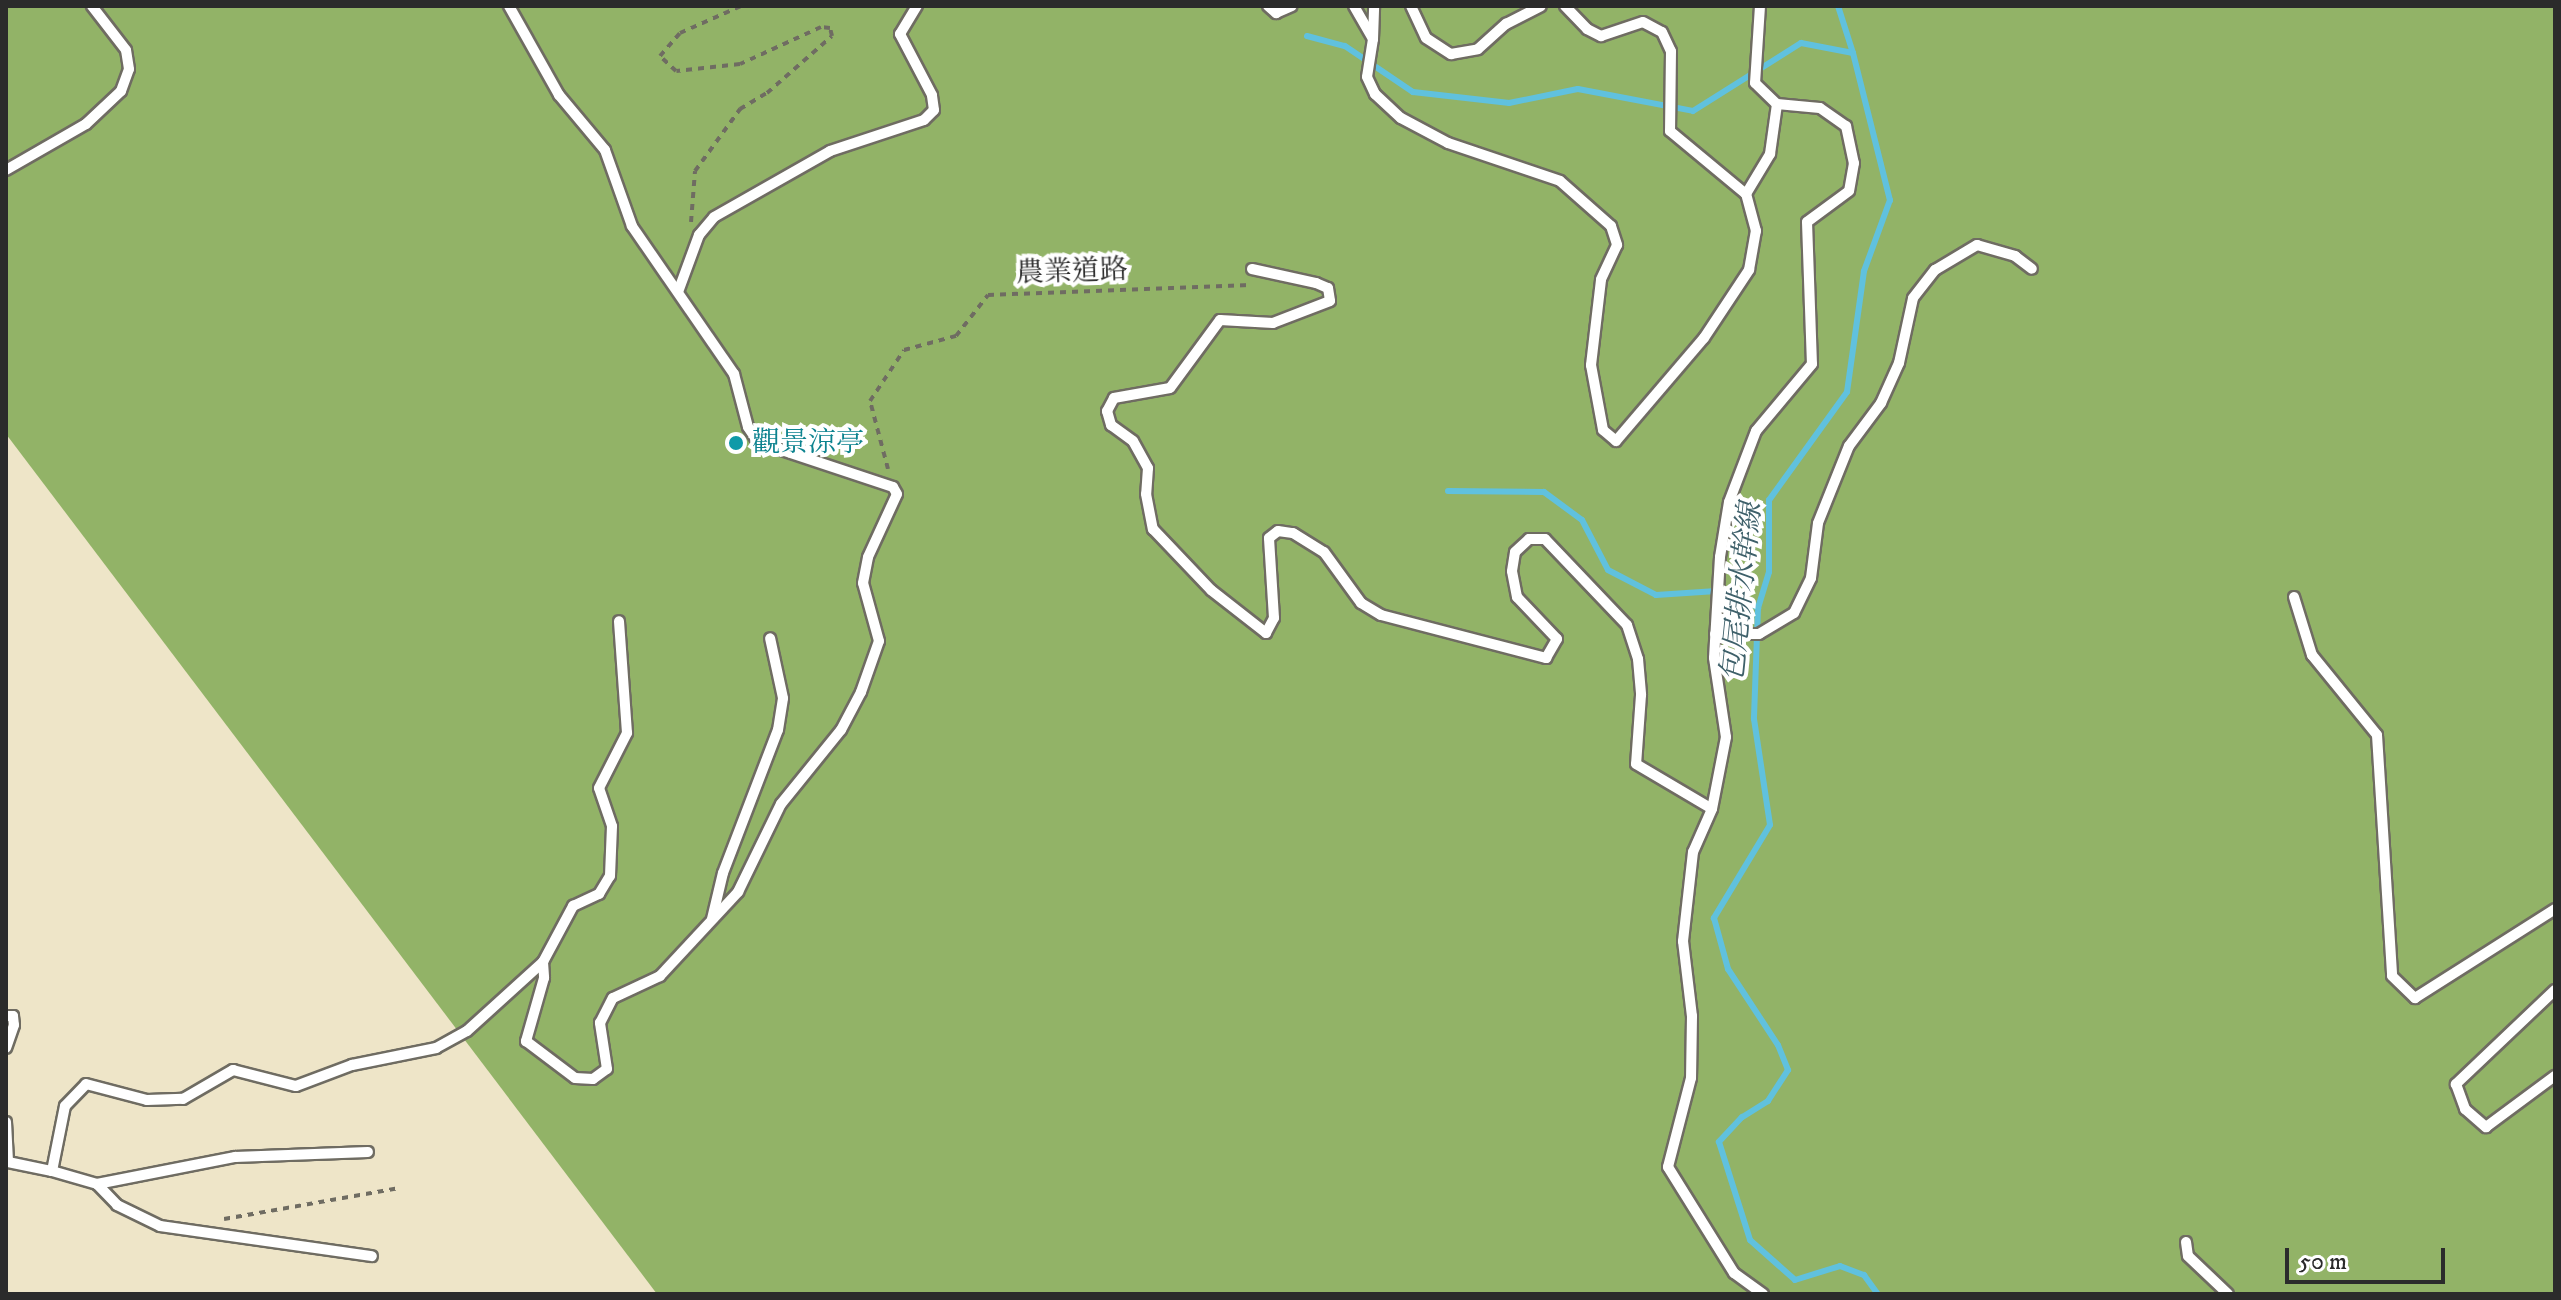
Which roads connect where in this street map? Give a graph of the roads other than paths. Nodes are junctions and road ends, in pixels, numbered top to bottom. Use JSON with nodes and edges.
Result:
{"nodes":[{"id":1,"x":92,"y":6,"type":"edge"},
{"id":2,"x":509,"y":6,"type":"edge"},
{"id":3,"x":917,"y":6,"type":"edge"},
{"id":4,"x":1268,"y":6,"type":"edge"},
{"id":5,"x":1292,"y":6,"type":"edge"},
{"id":6,"x":1354,"y":6,"type":"edge"},
{"id":7,"x":1374,"y":6,"type":"edge"},
{"id":8,"x":1411,"y":6,"type":"edge"},
{"id":9,"x":1541,"y":6,"type":"edge"},
{"id":10,"x":1565,"y":6,"type":"edge"},
{"id":11,"x":1760,"y":6,"type":"edge"},
{"id":12,"x":1373,"y":39,"type":"junction"},
{"id":13,"x":1777,"y":104,"type":"junction"},
{"id":14,"x":6,"y":170,"type":"edge"},
{"id":15,"x":1746,"y":194,"type":"junction"},
{"id":16,"x":1252,"y":269,"type":"dead end"},
{"id":17,"x":2032,"y":269,"type":"dead end"},
{"id":18,"x":678,"y":292,"type":"junction"},
{"id":19,"x":2294,"y":597,"type":"dead end"},
{"id":20,"x":619,"y":621,"type":"dead end"},
{"id":21,"x":1715,"y":634,"type":"junction"},
{"id":22,"x":770,"y":638,"type":"dead end"},
{"id":23,"x":1712,"y":809,"type":"junction"},
{"id":24,"x":2555,"y":909,"type":"edge"},
{"id":25,"x":711,"y":921,"type":"junction"},
{"id":26,"x":543,"y":962,"type":"junction"},
{"id":27,"x":2555,"y":990,"type":"edge"},
{"id":28,"x":6,"y":1016,"type":"edge"},
{"id":29,"x":6,"y":1048,"type":"edge"},
{"id":30,"x":2555,"y":1076,"type":"edge"},
{"id":31,"x":6,"y":1122,"type":"edge"},
{"id":32,"x":368,"y":1152,"type":"dead end"},
{"id":33,"x":52,"y":1171,"type":"junction"},
{"id":34,"x":97,"y":1184,"type":"junction"},
{"id":35,"x":2186,"y":1242,"type":"dead end"},
{"id":36,"x":372,"y":1256,"type":"dead end"},
{"id":37,"x":1763,"y":1294,"type":"edge"},
{"id":38,"x":2228,"y":1294,"type":"edge"}],
"edges":[{"from":1,"to":14,"type":"lane"},
{"from":2,"to":18,"type":"lane"},
{"from":3,"to":18,"type":"lane"},
{"from":4,"to":5,"type":"lane"},
{"from":6,"to":12,"type":"lane"},
{"from":7,"to":12,"type":"lane"},
{"from":8,"to":9,"type":"lane"},
{"from":10,"to":15,"type":"lane"},
{"from":11,"to":13,"type":"lane"},
{"from":12,"to":15,"type":"lane"},
{"from":13,"to":15,"type":"lane"},
{"from":13,"to":21,"type":"lane"},
{"from":16,"to":23,"type":"lane"},
{"from":17,"to":21,"type":"lane"},
{"from":18,"to":25,"type":"lane"},
{"from":19,"to":24,"type":"lane"},
{"from":20,"to":26,"type":"lane"},
{"from":21,"to":23,"type":"lane"},
{"from":22,"to":25,"type":"lane"},
{"from":23,"to":37,"type":"lane"},
{"from":25,"to":26,"type":"lane"},
{"from":26,"to":33,"type":"lane"},
{"from":27,"to":30,"type":"lane"},
{"from":28,"to":29,"type":"lane"},
{"from":31,"to":33,"type":"lane"},
{"from":32,"to":34,"type":"lane"},
{"from":33,"to":34,"type":"lane"},
{"from":34,"to":36,"type":"lane"},
{"from":35,"to":38,"type":"lane"}]}
